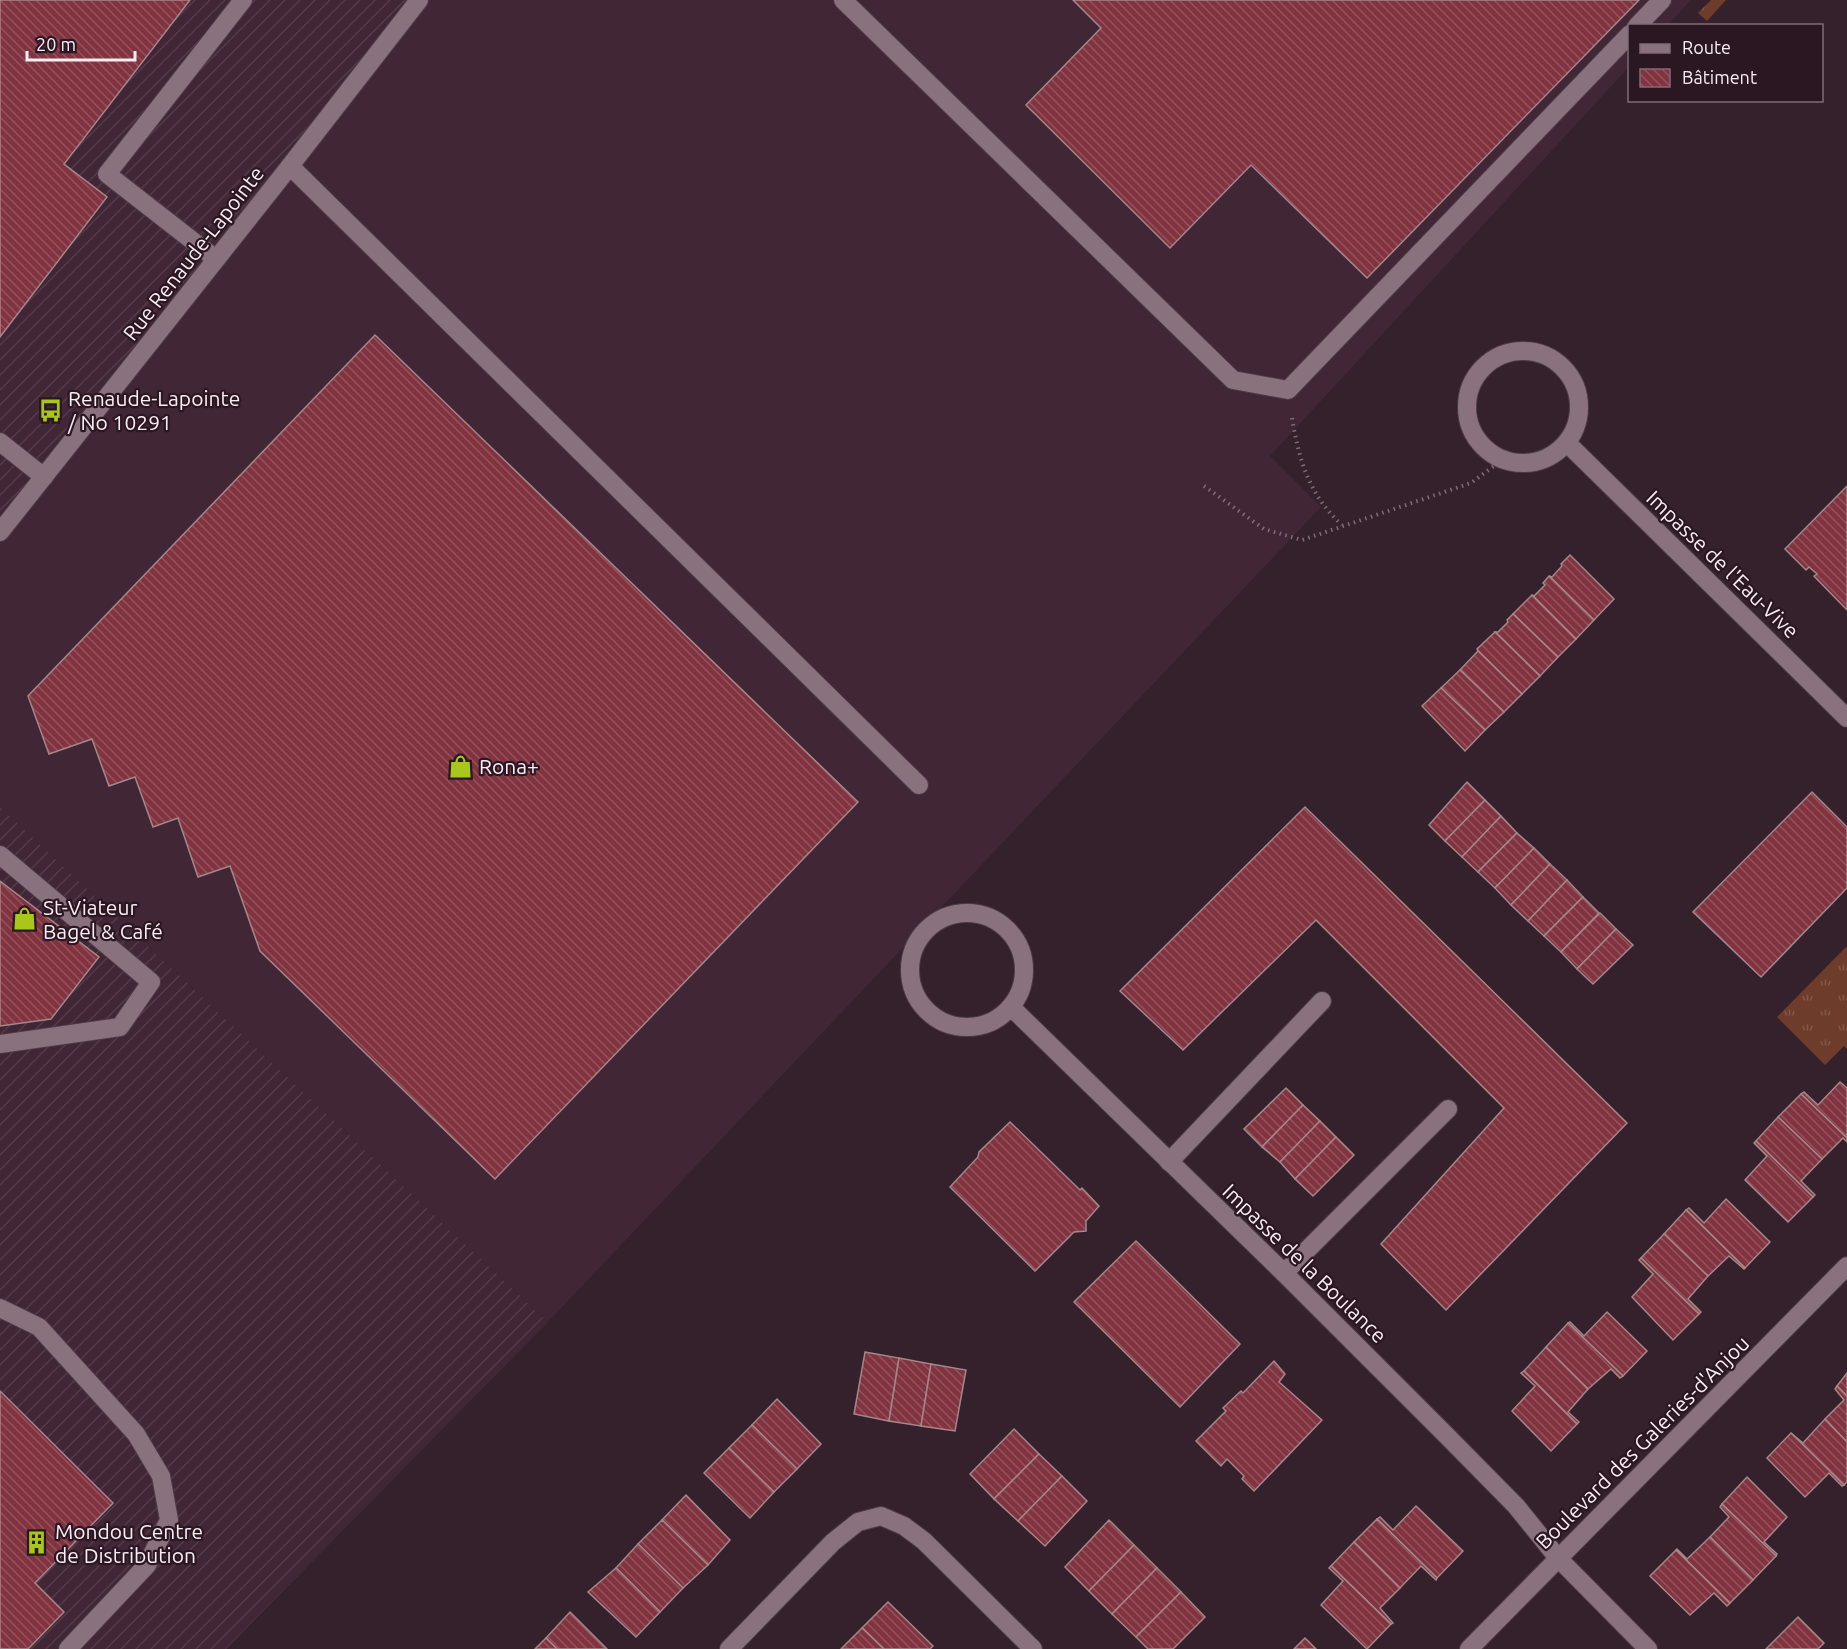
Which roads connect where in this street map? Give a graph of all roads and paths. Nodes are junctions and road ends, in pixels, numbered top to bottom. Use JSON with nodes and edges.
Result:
{"nodes":[{"id":1,"x":243,"y":0,"type":"edge"},
{"id":2,"x":419,"y":0,"type":"edge"},
{"id":3,"x":843,"y":0,"type":"edge"},
{"id":4,"x":1662,"y":0,"type":"edge"},
{"id":5,"x":1639,"y":24,"type":"edge"},
{"id":6,"x":1628,"y":35,"type":"edge"},
{"id":7,"x":290,"y":166,"type":"junction"},
{"id":8,"x":216,"y":259,"type":"junction"},
{"id":9,"x":1288,"y":390,"type":"junction"},
{"id":10,"x":0,"y":442,"type":"edge"},
{"id":11,"x":1567,"y":443,"type":"junction"},
{"id":12,"x":1502,"y":460,"type":"junction"},
{"id":13,"x":44,"y":477,"type":"junction"},
{"id":14,"x":1204,"y":486,"type":"dead end"},
{"id":15,"x":1342,"y":525,"type":"junction"},
{"id":16,"x":0,"y":532,"type":"edge"},
{"id":17,"x":1847,"y":718,"type":"edge"},
{"id":18,"x":919,"y":785,"type":"dead end"},
{"id":19,"x":0,"y":855,"type":"edge"},
{"id":20,"x":1322,"y":1001,"type":"dead end"},
{"id":21,"x":1011,"y":1007,"type":"junction"},
{"id":22,"x":0,"y":1044,"type":"edge"},
{"id":23,"x":1448,"y":1109,"type":"dead end"},
{"id":24,"x":1169,"y":1162,"type":"junction"},
{"id":25,"x":1847,"y":1266,"type":"edge"},
{"id":26,"x":1284,"y":1273,"type":"junction"},
{"id":27,"x":0,"y":1308,"type":"edge"},
{"id":28,"x":1558,"y":1558,"type":"junction"},
{"id":29,"x":68,"y":1649,"type":"edge"},
{"id":30,"x":729,"y":1649,"type":"edge"},
{"id":31,"x":1033,"y":1649,"type":"edge"},
{"id":32,"x":1469,"y":1649,"type":"edge"},
{"id":33,"x":1648,"y":1649,"type":"edge"}],
"edges":[{"from":1,"to":8,"type":"street"},
{"from":2,"to":7,"type":"street","name":"Rue Renaude-Lapointe"},
{"from":3,"to":9,"type":"street"},
{"from":4,"to":5,"type":"street"},
{"from":6,"to":9,"type":"street"},
{"from":7,"to":8,"type":"street","name":"Rue Renaude-Lapointe"},
{"from":7,"to":18,"type":"street"},
{"from":8,"to":13,"type":"street","name":"Rue Renaude-Lapointe"},
{"from":9,"to":15,"type":"path"},
{"from":10,"to":13,"type":"street"},
{"from":11,"to":12,"type":"street"},
{"from":11,"to":12,"type":"street"},
{"from":11,"to":17,"type":"street","name":"Impasse de l'Eau-Vive"},
{"from":12,"to":15,"type":"path"},
{"from":13,"to":16,"type":"street","name":"Rue Renaude-Lapointe"},
{"from":14,"to":15,"type":"path"},
{"from":19,"to":22,"type":"street"},
{"from":20,"to":24,"type":"street"},
{"from":21,"to":21,"type":"street"},
{"from":21,"to":24,"type":"street","name":"Impasse de la Boulance"},
{"from":23,"to":26,"type":"street"},
{"from":24,"to":26,"type":"street","name":"Impasse de la Boulance"},
{"from":25,"to":28,"type":"street","name":"Boulevard des Galeries-d'Anjou"},
{"from":26,"to":28,"type":"street","name":"Impasse de la Boulance"},
{"from":27,"to":29,"type":"street"},
{"from":28,"to":32,"type":"street","name":"Boulevard des Galeries-d'Anjou"},
{"from":28,"to":33,"type":"street","name":"Impasse de la Boulance"},
{"from":30,"to":31,"type":"street"}]}
